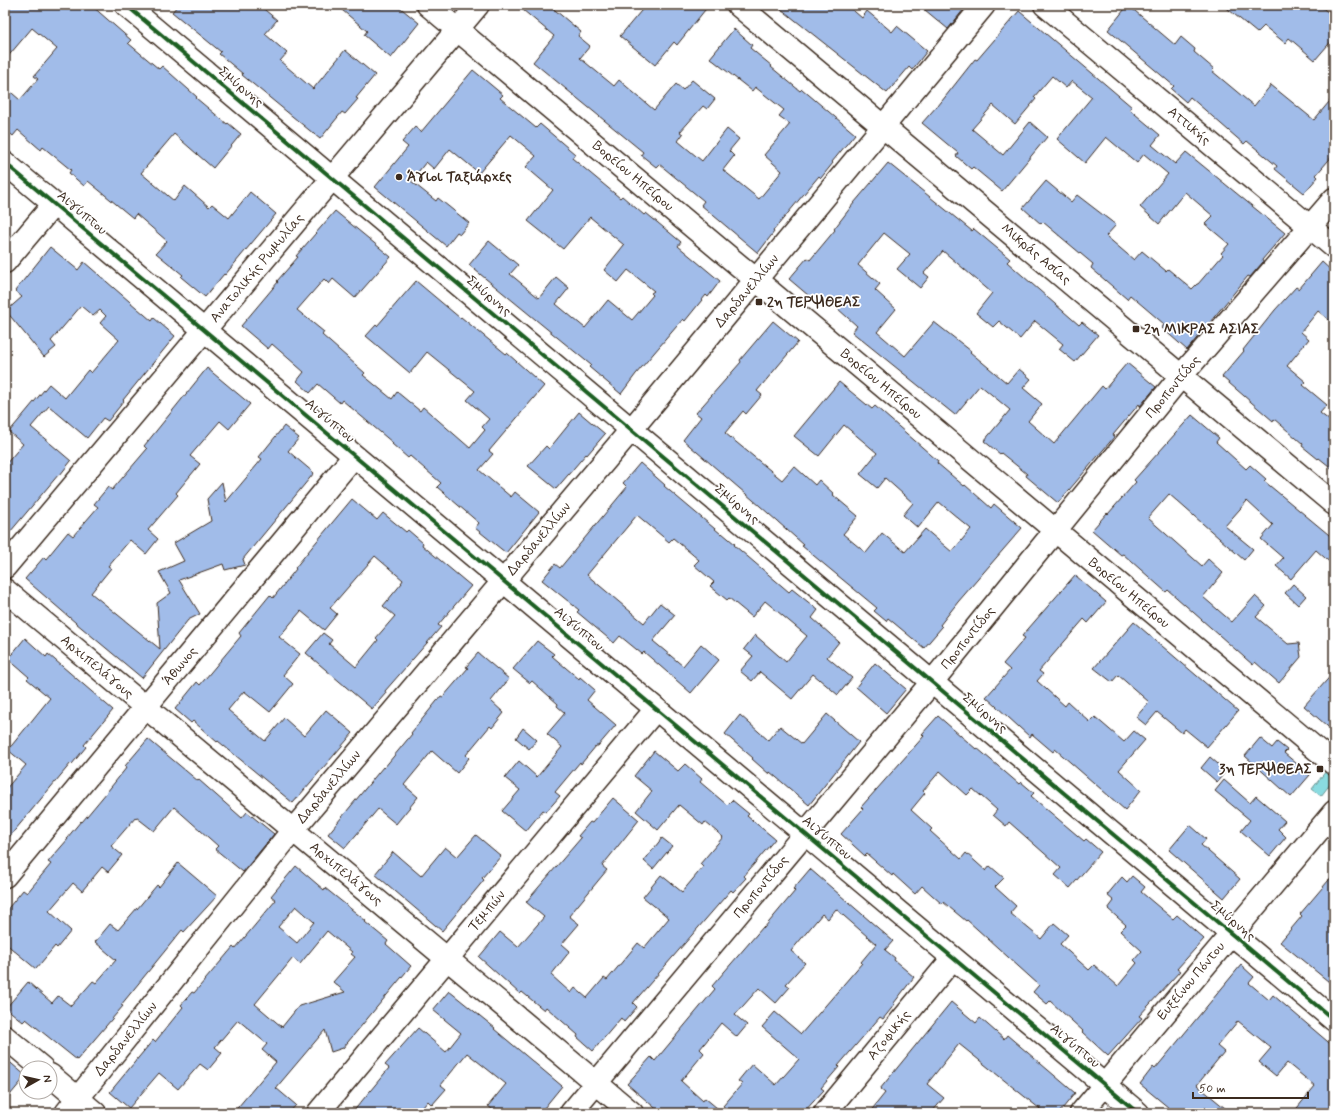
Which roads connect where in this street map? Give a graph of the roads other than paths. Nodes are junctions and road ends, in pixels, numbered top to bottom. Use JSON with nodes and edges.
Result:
{"nodes":[{"id":1,"x":126,"y":5,"type":"edge"},
{"id":2,"x":428,"y":5,"type":"edge"},
{"id":3,"x":478,"y":5,"type":"edge"},
{"id":4,"x":738,"y":5,"type":"edge"},
{"id":5,"x":984,"y":5,"type":"edge"},
{"id":6,"x":1045,"y":5,"type":"edge"},
{"id":7,"x":457,"y":29,"type":"junction"},
{"id":8,"x":883,"y":126,"type":"junction"},
{"id":9,"x":5,"y":163,"type":"edge"},
{"id":10,"x":332,"y":178,"type":"junction"},
{"id":11,"x":1334,"y":199,"type":"edge"},
{"id":12,"x":54,"y":204,"type":"junction"},
{"id":13,"x":1310,"y":227,"type":"junction"},
{"id":14,"x":1334,"y":247,"type":"edge"},
{"id":15,"x":5,"y":262,"type":"edge"},
{"id":16,"x":756,"y":280,"type":"junction"},
{"id":17,"x":204,"y":330,"type":"junction"},
{"id":18,"x":1181,"y":376,"type":"junction"},
{"id":19,"x":632,"y":430,"type":"junction"},
{"id":20,"x":354,"y":456,"type":"junction"},
{"id":21,"x":1334,"y":504,"type":"edge"},
{"id":22,"x":1056,"y":531,"type":"junction"},
{"id":23,"x":5,"y":567,"type":"edge"},
{"id":24,"x":504,"y":581,"type":"junction"},
{"id":25,"x":5,"y":590,"type":"edge"},
{"id":26,"x":932,"y":682,"type":"junction"},
{"id":27,"x":145,"y":707,"type":"junction"},
{"id":28,"x":656,"y":709,"type":"junction"},
{"id":29,"x":1334,"y":764,"type":"edge"},
{"id":30,"x":1334,"y":812,"type":"edge"},
{"id":31,"x":293,"y":830,"type":"junction"},
{"id":32,"x":805,"y":834,"type":"junction"},
{"id":33,"x":5,"y":876,"type":"edge"},
{"id":34,"x":1231,"y":934,"type":"junction"},
{"id":35,"x":447,"y":958,"type":"junction"},
{"id":36,"x":953,"y":958,"type":"junction"},
{"id":37,"x":1334,"y":1020,"type":"edge"},
{"id":38,"x":5,"y":1037,"type":"edge"},
{"id":39,"x":32,"y":1060,"type":"edge"},
{"id":40,"x":596,"y":1083,"type":"junction"},
{"id":41,"x":1104,"y":1085,"type":"junction"},
{"id":42,"x":58,"y":1086,"type":"edge"},
{"id":43,"x":72,"y":1106,"type":"edge"},
{"id":44,"x":95,"y":1113,"type":"edge"},
{"id":45,"x":318,"y":1113,"type":"edge"},
{"id":46,"x":571,"y":1113,"type":"edge"},
{"id":47,"x":632,"y":1113,"type":"edge"},
{"id":48,"x":825,"y":1113,"type":"edge"},
{"id":49,"x":1081,"y":1113,"type":"edge"},
{"id":50,"x":1138,"y":1113,"type":"edge"}],
"edges":[{"from":1,"to":10,"type":"street","name":"Σμύρνης"},
{"from":2,"to":7,"type":"street","name":"Βορείου Ηπείρου"},
{"from":3,"to":7,"type":"street","name":"Ανατολικής Ρωμυλίας"},
{"from":4,"to":8,"type":"street","name":"Μικράς Ασίας"},
{"from":5,"to":8,"type":"street","name":"Δαρδανελλίων"},
{"from":6,"to":13,"type":"street","name":"Αττικής"},
{"from":7,"to":10,"type":"street","name":"Ανατολικής Ρωμυλίας"},
{"from":7,"to":16,"type":"street","name":"Βορείου Ηπείρου"},
{"from":8,"to":16,"type":"street","name":"Δαρδανελλίων"},
{"from":8,"to":18,"type":"street","name":"Μικράς Ασίας"},
{"from":9,"to":12,"type":"street","name":"Αιγύπτου"},
{"from":10,"to":17,"type":"street","name":"Ανατολικής Ρωμυλίας"},
{"from":10,"to":19,"type":"street","name":"Σμύρνης"},
{"from":11,"to":13,"type":"street","name":"Προποντίδος"},
{"from":12,"to":15,"type":"street"},
{"from":12,"to":17,"type":"street","name":"Αιγύπτου"},
{"from":13,"to":14,"type":"street","name":"Αττικής"},
{"from":13,"to":18,"type":"street","name":"Προποντίδος"},
{"from":16,"to":19,"type":"street","name":"Δαρδανελλίων"},
{"from":16,"to":22,"type":"street","name":"Βορείου Ηπείρου"},
{"from":17,"to":20,"type":"street","name":"Αιγύπτου"},
{"from":17,"to":23,"type":"street","name":"Ανατολικής Ρωμυλίας"},
{"from":18,"to":21,"type":"street","name":"Μικράς Ασίας"},
{"from":18,"to":22,"type":"street","name":"Προποντίδος"},
{"from":19,"to":24,"type":"street","name":"Δαρδανελλίων"},
{"from":19,"to":26,"type":"street","name":"Σμύρνης"},
{"from":20,"to":24,"type":"street","name":"Αιγύπτου"},
{"from":20,"to":27,"type":"street","name":"Άθωνος"},
{"from":22,"to":26,"type":"street","name":"Προποντίδος"},
{"from":22,"to":29,"type":"street","name":"Βορείου Ηπείρου"},
{"from":24,"to":28,"type":"street","name":"Αιγύπτου"},
{"from":24,"to":31,"type":"street","name":"Δαρδανελλίων"},
{"from":25,"to":27,"type":"street","name":"Αρχιπελάγους"},
{"from":26,"to":32,"type":"street","name":"Προποντίδος"},
{"from":26,"to":34,"type":"street","name":"Σμύρνης"},
{"from":27,"to":31,"type":"street","name":"Αρχιπελάγους"},
{"from":27,"to":33,"type":"street","name":"Άθωνος"},
{"from":28,"to":32,"type":"street","name":"Αιγύπτου"},
{"from":28,"to":35,"type":"street","name":"Τεμπών"},
{"from":30,"to":34,"type":"street","name":"Ευξείνου Πόντου"},
{"from":31,"to":35,"type":"street","name":"Αρχιπελάγους"},
{"from":31,"to":43,"type":"street","name":"Δαρδανελλίων"},
{"from":32,"to":36,"type":"street","name":"Αιγύπτου"},
{"from":32,"to":40,"type":"street","name":"Προποντίδος"},
{"from":34,"to":37,"type":"street","name":"Σμύρνης"},
{"from":34,"to":41,"type":"street","name":"Ευξείνου Πόντου"},
{"from":35,"to":40,"type":"street","name":"Αρχιπελάγους"},
{"from":35,"to":45,"type":"street","name":"Τεμπών"},
{"from":36,"to":41,"type":"street","name":"Αιγύπτου"},
{"from":36,"to":48,"type":"street","name":"Αζοφικής"},
{"from":38,"to":39,"type":"street"},
{"from":40,"to":46,"type":"street","name":"Προποντίδος"},
{"from":40,"to":47,"type":"street","name":"Αρχιπελάγους"},
{"from":41,"to":49,"type":"street","name":"Ευξείνου Πόντου"},
{"from":41,"to":50,"type":"street","name":"Αιγύπτου"},
{"from":42,"to":43,"type":"street"},
{"from":43,"to":44,"type":"street"}]}
